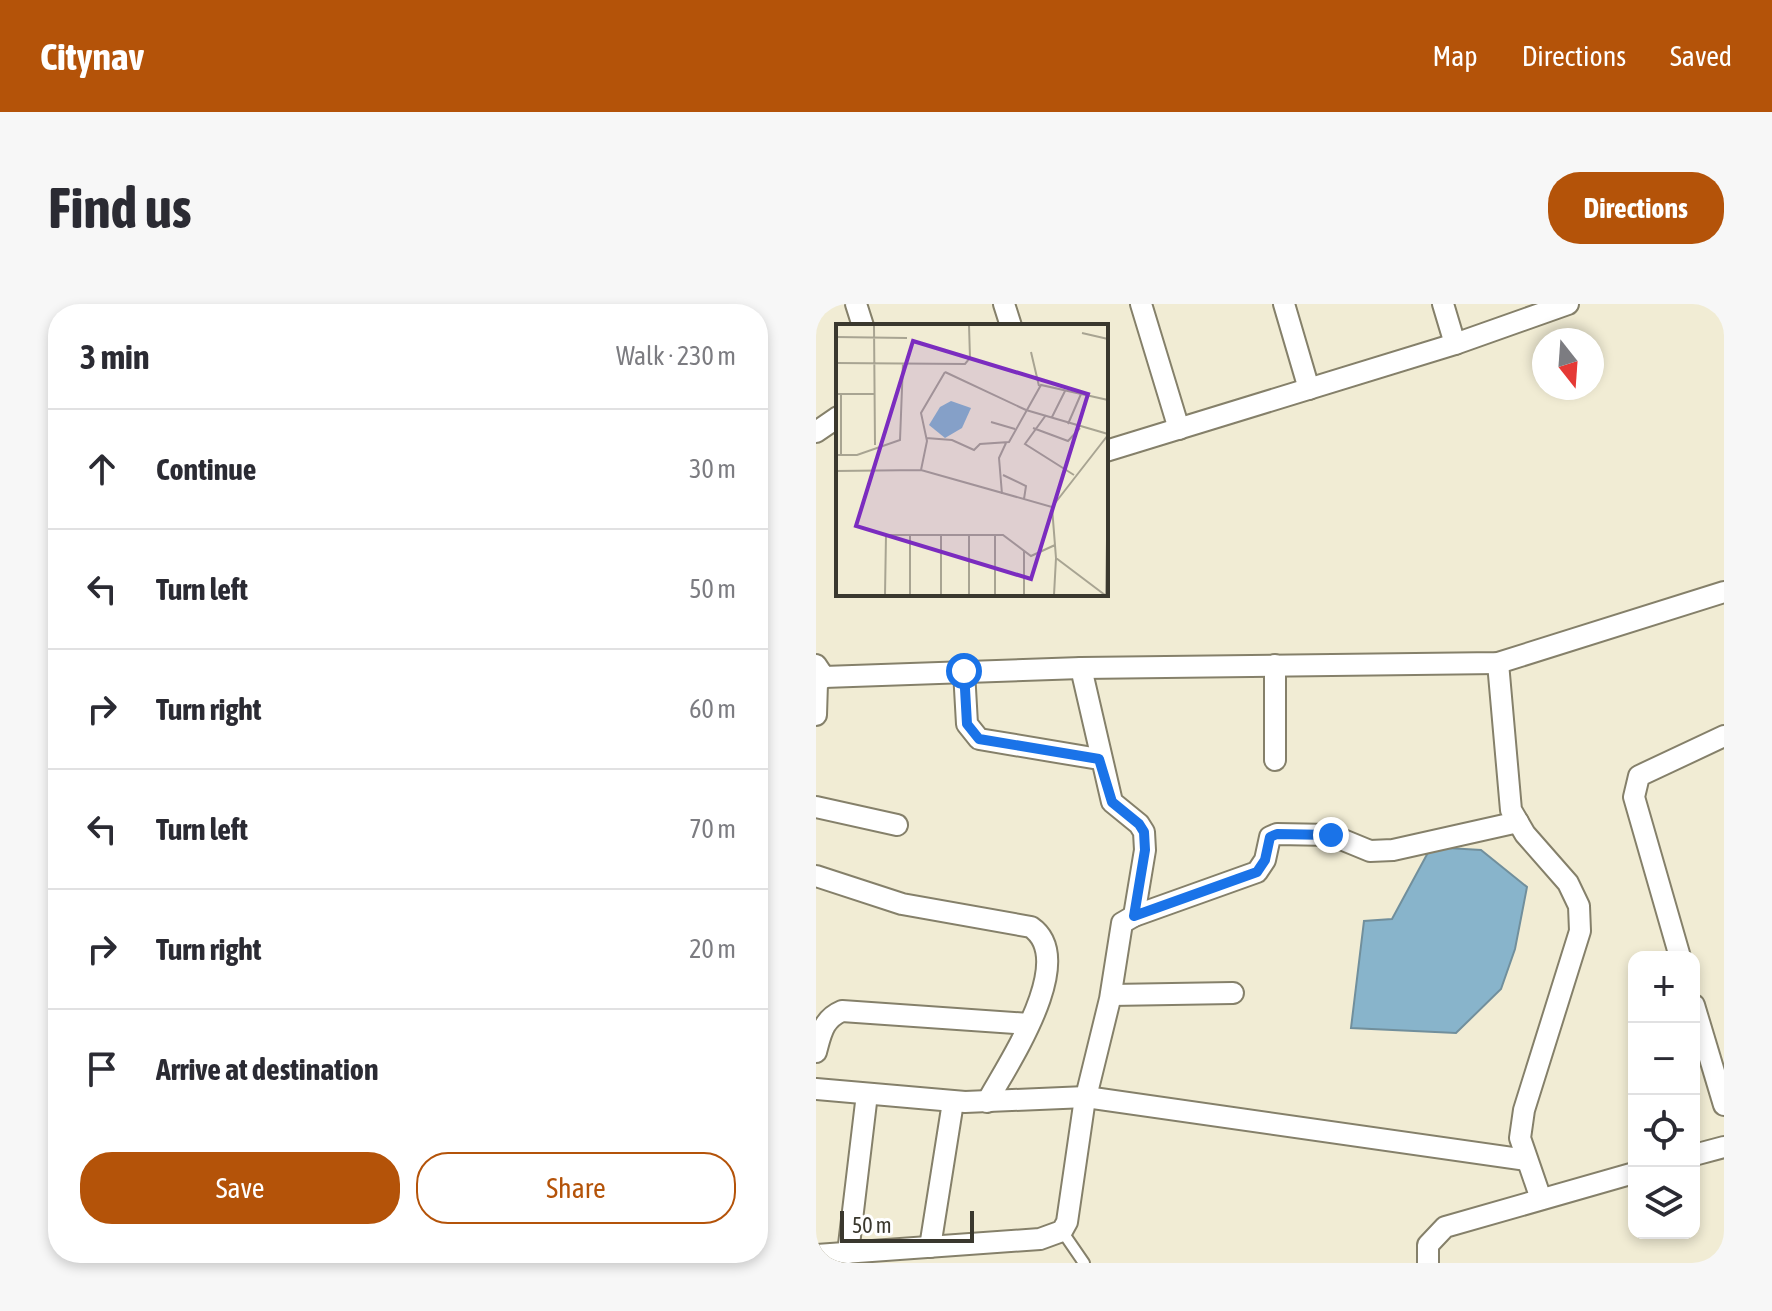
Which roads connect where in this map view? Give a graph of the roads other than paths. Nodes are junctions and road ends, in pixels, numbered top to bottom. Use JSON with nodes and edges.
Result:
{"nodes":[{"id":1,"x":856,"y":304,"type":"edge"},
{"id":2,"x":1004,"y":304,"type":"edge"},
{"id":3,"x":1141,"y":304,"type":"edge"},
{"id":4,"x":1284,"y":304,"type":"edge"},
{"id":5,"x":1443,"y":304,"type":"edge"},
{"id":6,"x":1568,"y":304,"type":"edge"},
{"id":7,"x":862,"y":324,"type":"edge"},
{"id":8,"x":1010,"y":324,"type":"edge"},
{"id":9,"x":1455,"y":344,"type":"junction"},
{"id":10,"x":1309,"y":389,"type":"junction"},
{"id":11,"x":836,"y":418,"type":"edge"},
{"id":12,"x":1179,"y":429,"type":"junction"},
{"id":13,"x":816,"y":432,"type":"edge"},
{"id":14,"x":1108,"y":450,"type":"edge"},
{"id":15,"x":1724,"y":592,"type":"edge"},
{"id":16,"x":1498,"y":663,"type":"junction"},
{"id":17,"x":1275,"y":665,"type":"junction"},
{"id":18,"x":1081,"y":668,"type":"junction"},
{"id":19,"x":820,"y":671,"type":"edge"},
{"id":20,"x":964,"y":671,"type":"junction"},
{"id":21,"x":816,"y":715,"type":"edge"},
{"id":22,"x":1724,"y":736,"type":"edge"},
{"id":23,"x":1099,"y":759,"type":"junction"},
{"id":24,"x":1275,"y":760,"type":"dead end"},
{"id":25,"x":816,"y":807,"type":"edge"},
{"id":26,"x":1518,"y":822,"type":"junction"},
{"id":27,"x":897,"y":825,"type":"dead end"},
{"id":28,"x":816,"y":876,"type":"edge"},
{"id":29,"x":1134,"y":916,"type":"junction"},
{"id":30,"x":1678,"y":951,"type":"edge"},
{"id":31,"x":1233,"y":993,"type":"dead end"},
{"id":32,"x":1111,"y":995,"type":"junction"},
{"id":33,"x":1699,"y":1023,"type":"edge"},
{"id":34,"x":1029,"y":1024,"type":"junction"},
{"id":35,"x":816,"y":1052,"type":"edge"},
{"id":36,"x":816,"y":1089,"type":"edge"},
{"id":37,"x":867,"y":1094,"type":"junction"},
{"id":38,"x":1086,"y":1097,"type":"junction"},
{"id":39,"x":953,"y":1102,"type":"junction"},
{"id":40,"x":987,"y":1102,"type":"junction"},
{"id":41,"x":1724,"y":1105,"type":"edge"},
{"id":42,"x":1724,"y":1147,"type":"edge"},
{"id":43,"x":1700,"y":1153,"type":"edge"},
{"id":44,"x":1527,"y":1160,"type":"junction"},
{"id":45,"x":1628,"y":1175,"type":"edge"},
{"id":46,"x":1541,"y":1199,"type":"junction"},
{"id":47,"x":1062,"y":1231,"type":"junction"},
{"id":48,"x":930,"y":1247,"type":"junction"},
{"id":49,"x":848,"y":1253,"type":"junction"},
{"id":50,"x":816,"y":1255,"type":"edge"},
{"id":51,"x":1084,"y":1263,"type":"edge"},
{"id":52,"x":1428,"y":1263,"type":"edge"}],
"edges":[{"from":1,"to":7,"type":"street"},
{"from":2,"to":8,"type":"street"},
{"from":3,"to":12,"type":"street"},
{"from":4,"to":10,"type":"street"},
{"from":5,"to":9,"type":"street"},
{"from":6,"to":9,"type":"street"},
{"from":9,"to":10,"type":"street"},
{"from":10,"to":12,"type":"street"},
{"from":11,"to":13,"type":"street"},
{"from":12,"to":14,"type":"street"},
{"from":15,"to":16,"type":"street"},
{"from":16,"to":17,"type":"street"},
{"from":16,"to":26,"type":"street"},
{"from":17,"to":18,"type":"street"},
{"from":17,"to":24,"type":"street"},
{"from":18,"to":20,"type":"street"},
{"from":18,"to":23,"type":"street"},
{"from":19,"to":20,"type":"street"},
{"from":19,"to":21,"type":"street"},
{"from":20,"to":23,"type":"street"},
{"from":22,"to":30,"type":"street"},
{"from":23,"to":29,"type":"street"},
{"from":25,"to":27,"type":"street"},
{"from":26,"to":29,"type":"street"},
{"from":26,"to":44,"type":"street"},
{"from":28,"to":34,"type":"street"},
{"from":29,"to":32,"type":"street"},
{"from":31,"to":32,"type":"street"},
{"from":32,"to":38,"type":"street"},
{"from":33,"to":41,"type":"street"},
{"from":34,"to":35,"type":"street"},
{"from":34,"to":40,"type":"street"},
{"from":36,"to":37,"type":"street"},
{"from":37,"to":39,"type":"street"},
{"from":37,"to":49,"type":"street"},
{"from":38,"to":40,"type":"street"},
{"from":38,"to":44,"type":"street"},
{"from":38,"to":47,"type":"street"},
{"from":39,"to":40,"type":"street"},
{"from":39,"to":48,"type":"street"},
{"from":42,"to":43,"type":"street"},
{"from":44,"to":46,"type":"street"},
{"from":45,"to":46,"type":"street"},
{"from":46,"to":52,"type":"street"},
{"from":47,"to":48,"type":"street"},
{"from":47,"to":51,"type":"lane"},
{"from":48,"to":49,"type":"street"},
{"from":49,"to":50,"type":"street"}]}
